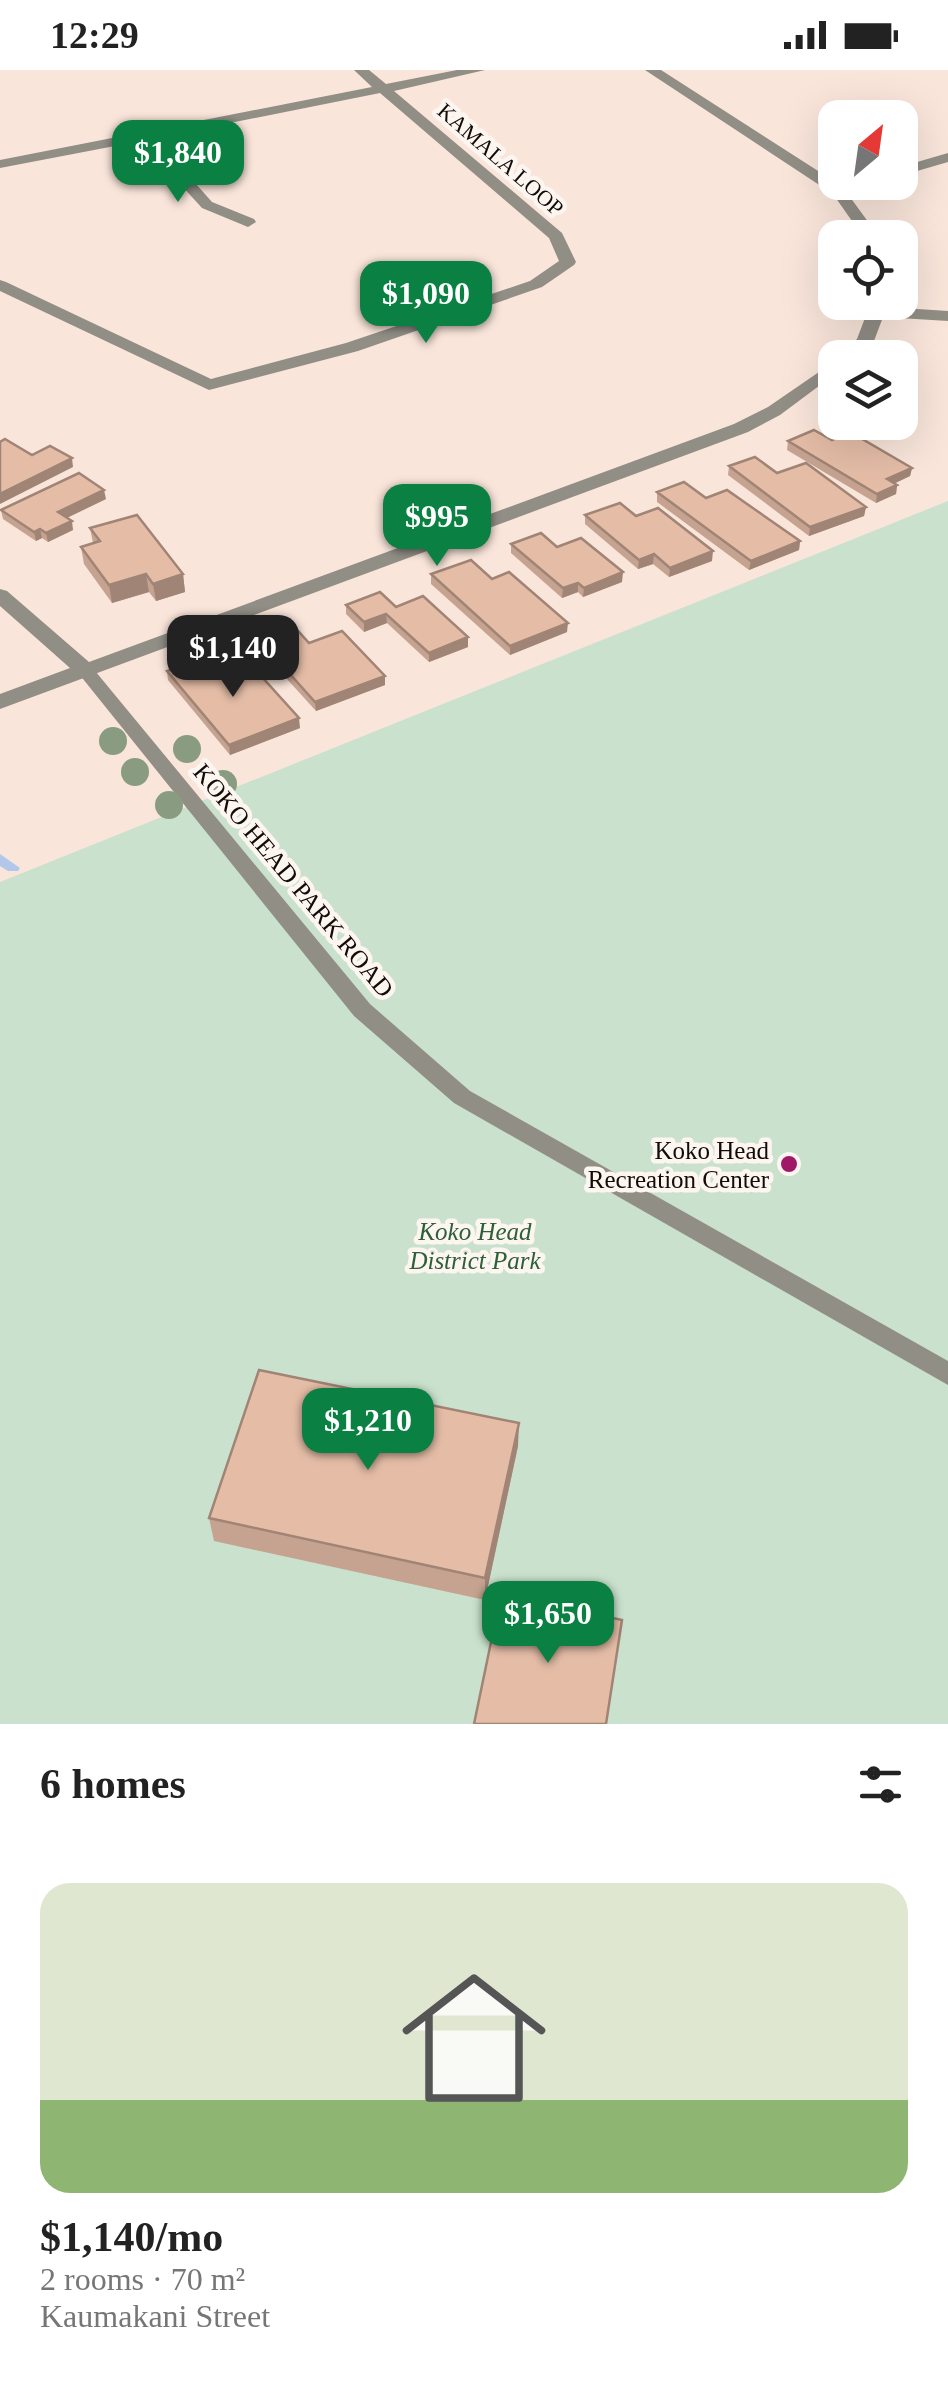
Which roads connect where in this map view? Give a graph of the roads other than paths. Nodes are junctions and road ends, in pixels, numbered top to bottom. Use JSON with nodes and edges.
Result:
{"nodes":[{"id":1,"x":360,"y":70,"type":"edge"},
{"id":2,"x":478,"y":70,"type":"edge"},
{"id":3,"x":652,"y":70,"type":"edge"},
{"id":4,"x":384,"y":88,"type":"junction"},
{"id":5,"x":145,"y":136,"type":"junction"},
{"id":6,"x":948,"y":157,"type":"edge"},
{"id":7,"x":0,"y":164,"type":"edge"},
{"id":8,"x":918,"y":166,"type":"edge"},
{"id":9,"x":818,"y":178,"type":"edge"},
{"id":10,"x":248,"y":222,"type":"dead end"},
{"id":11,"x":0,"y":285,"type":"edge"},
{"id":12,"x":918,"y":312,"type":"edge"},
{"id":13,"x":948,"y":316,"type":"edge"},
{"id":14,"x":818,"y":379,"type":"edge"},
{"id":15,"x":0,"y":595,"type":"edge"},
{"id":16,"x":85,"y":670,"type":"junction"},
{"id":17,"x":0,"y":702,"type":"edge"},
{"id":18,"x":948,"y":1374,"type":"edge"}],
"edges":[{"from":1,"to":4,"type":"street"},
{"from":2,"to":4,"type":"street"},
{"from":3,"to":9,"type":"street"},
{"from":4,"to":5,"type":"street"},
{"from":4,"to":11,"type":"street","name":"KAMALA LOOP"},
{"from":5,"to":7,"type":"street"},
{"from":5,"to":10,"type":"street"},
{"from":6,"to":8,"type":"street"},
{"from":12,"to":13,"type":"street"},
{"from":14,"to":16,"type":"street"},
{"from":15,"to":16,"type":"street"},
{"from":16,"to":17,"type":"street"},
{"from":16,"to":18,"type":"lane","name":"KOKO HEAD PARK ROAD"}]}
